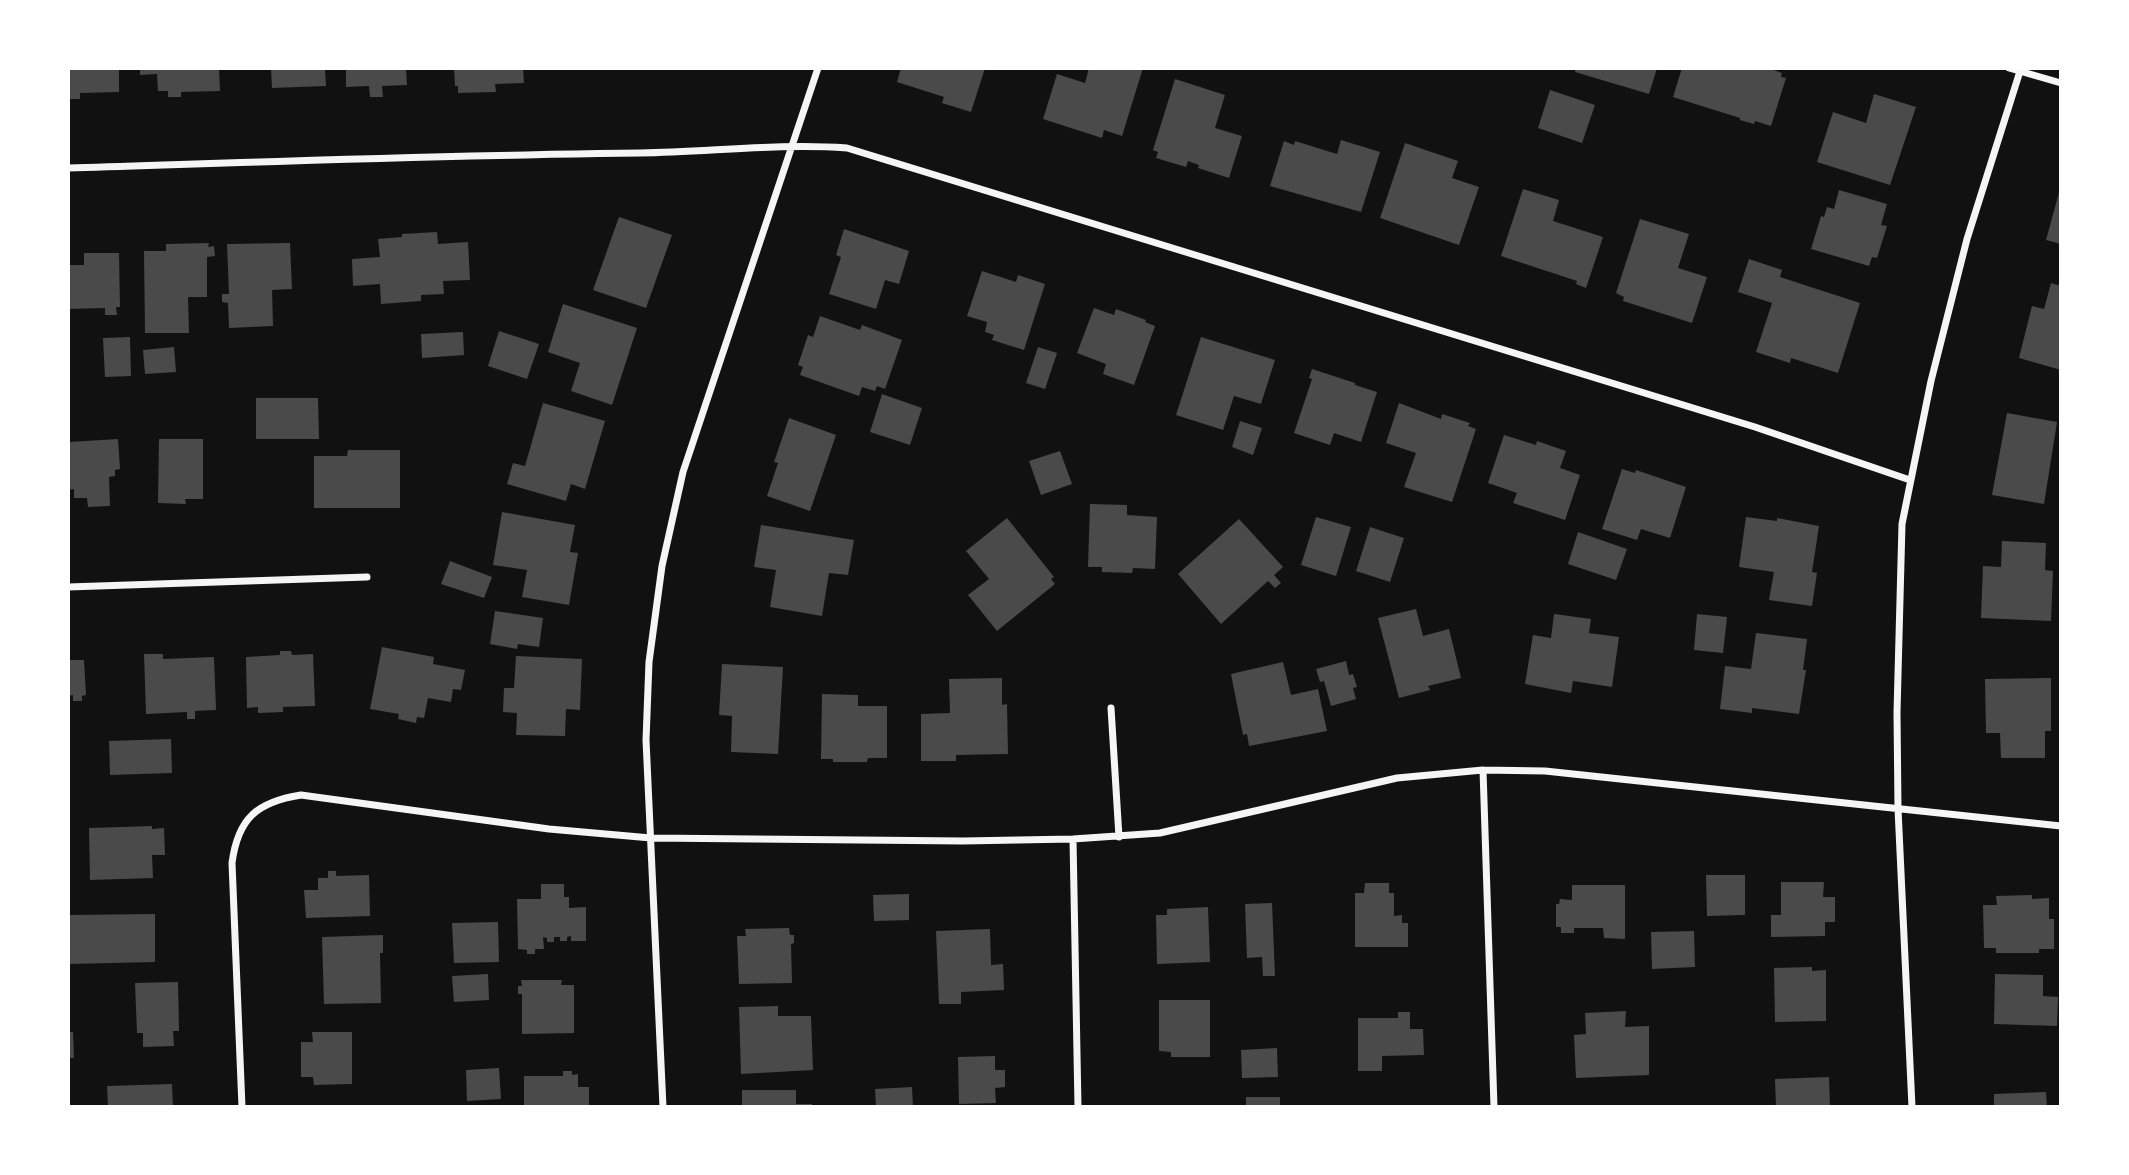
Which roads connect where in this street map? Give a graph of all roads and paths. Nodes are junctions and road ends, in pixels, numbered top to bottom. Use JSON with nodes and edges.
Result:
{"nodes":[{"id":1,"x":817,"y":68,"type":"edge"},
{"id":2,"x":2009,"y":68,"type":"edge"},
{"id":3,"x":2020,"y":70,"type":"edge"},
{"id":4,"x":2061,"y":83,"type":"edge"},
{"id":5,"x":791,"y":146,"type":"junction"},
{"id":6,"x":68,"y":168,"type":"edge"},
{"id":7,"x":1910,"y":480,"type":"junction"},
{"id":8,"x":367,"y":576,"type":"dead end"},
{"id":9,"x":68,"y":587,"type":"edge"},
{"id":10,"x":1111,"y":708,"type":"dead end"},
{"id":11,"x":1483,"y":769,"type":"junction"},
{"id":12,"x":1898,"y":809,"type":"junction"},
{"id":13,"x":2061,"y":826,"type":"edge"},
{"id":14,"x":1119,"y":837,"type":"junction"},
{"id":15,"x":651,"y":838,"type":"junction"},
{"id":16,"x":1073,"y":839,"type":"junction"},
{"id":17,"x":242,"y":1107,"type":"edge"},
{"id":18,"x":663,"y":1107,"type":"edge"},
{"id":19,"x":1078,"y":1107,"type":"edge"},
{"id":20,"x":1494,"y":1107,"type":"edge"},
{"id":21,"x":1912,"y":1107,"type":"edge"}],
"edges":[{"from":1,"to":5,"type":"street"},
{"from":2,"to":3,"type":"street"},
{"from":3,"to":4,"type":"street"},
{"from":3,"to":7,"type":"street"},
{"from":5,"to":6,"type":"street"},
{"from":5,"to":7,"type":"street"},
{"from":5,"to":15,"type":"street"},
{"from":7,"to":12,"type":"street"},
{"from":8,"to":9,"type":"street"},
{"from":10,"to":14,"type":"street"},
{"from":11,"to":12,"type":"street"},
{"from":11,"to":14,"type":"street"},
{"from":11,"to":20,"type":"street"},
{"from":12,"to":13,"type":"street"},
{"from":12,"to":21,"type":"street"},
{"from":14,"to":16,"type":"street"},
{"from":15,"to":16,"type":"street"},
{"from":15,"to":17,"type":"street"},
{"from":15,"to":18,"type":"street"},
{"from":16,"to":19,"type":"street"}]}
